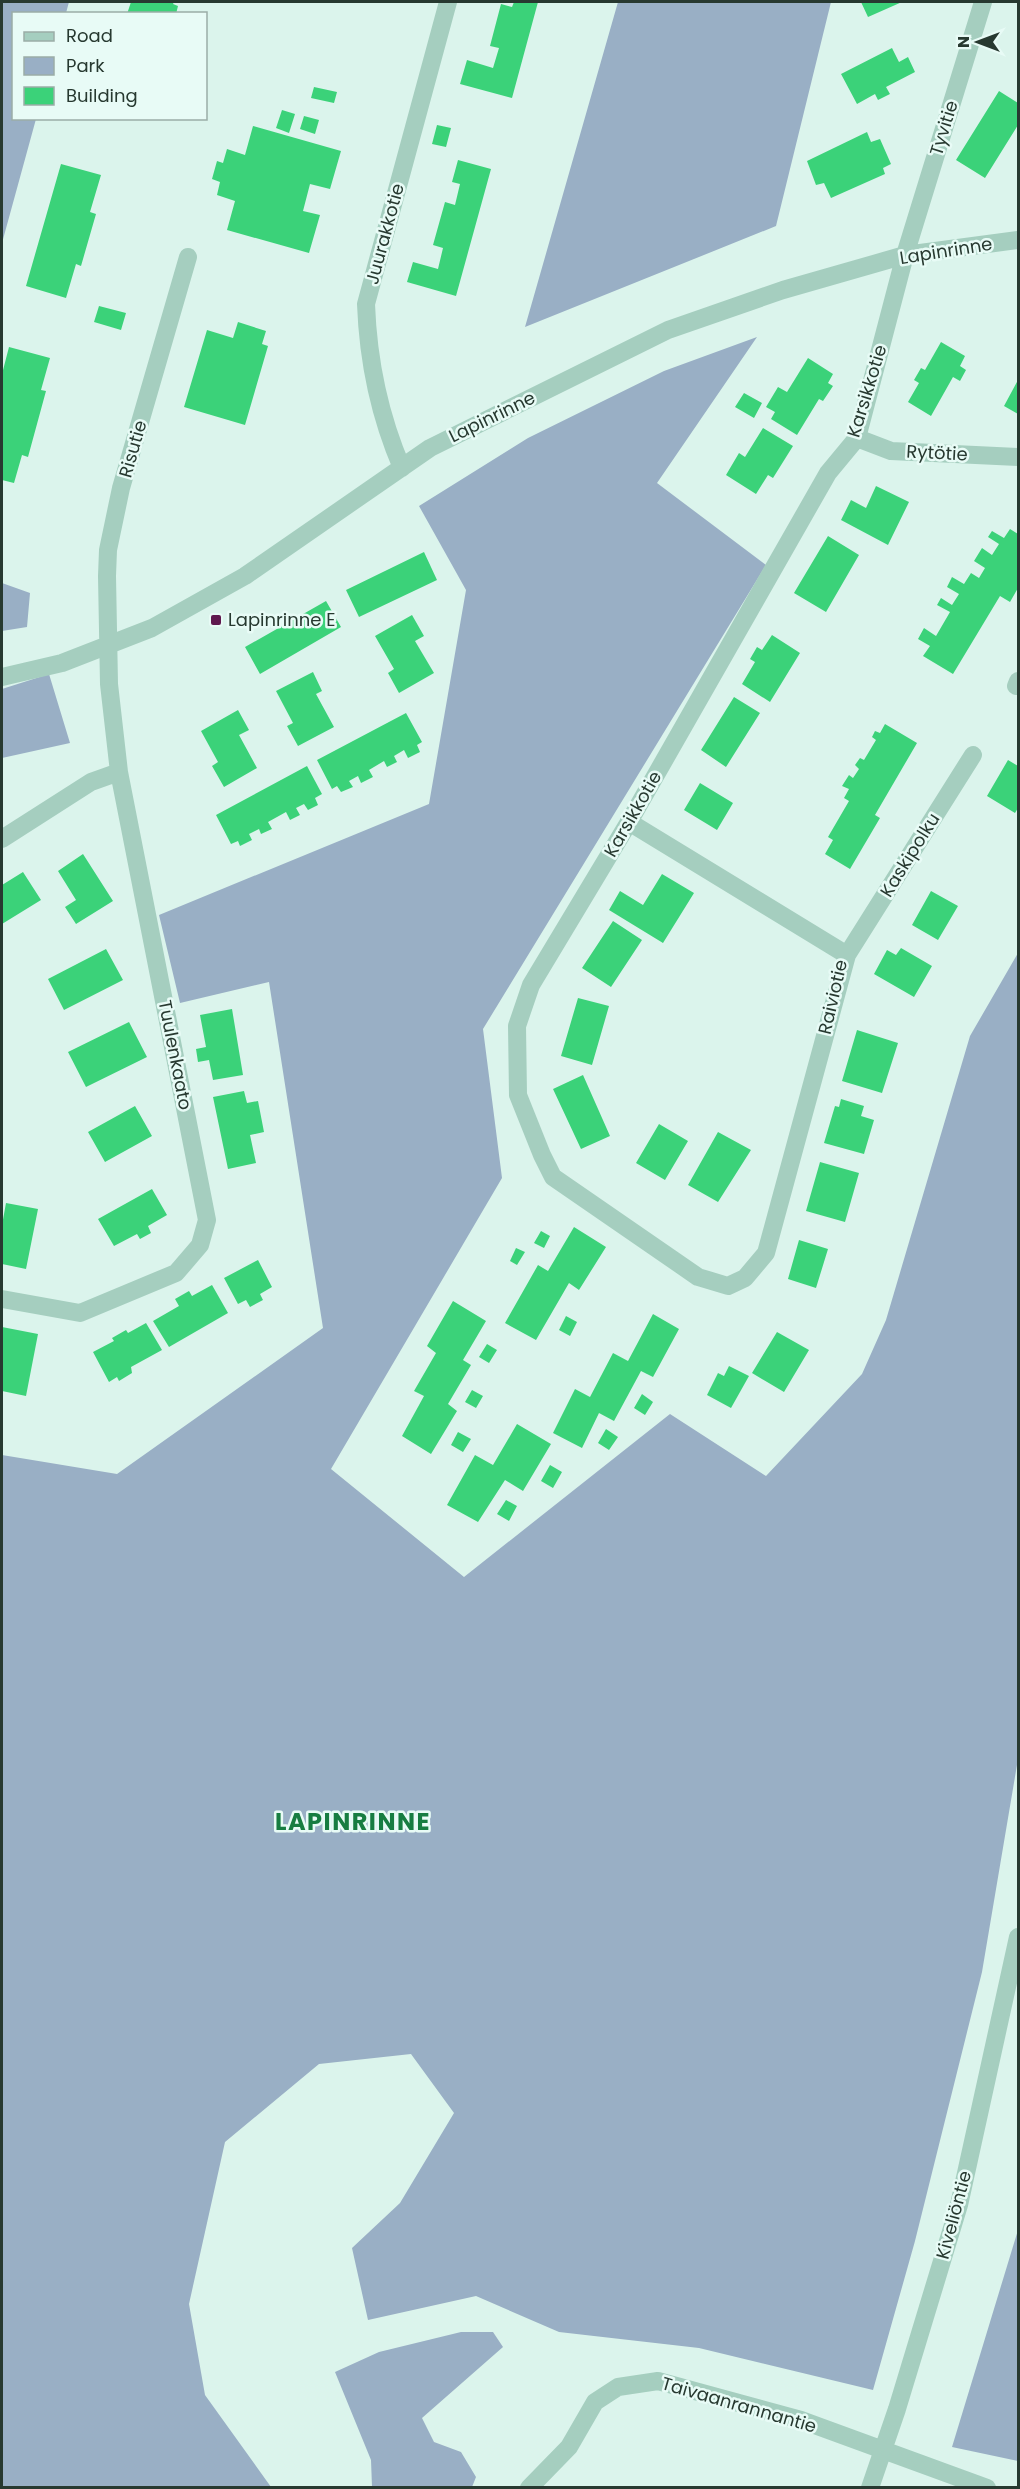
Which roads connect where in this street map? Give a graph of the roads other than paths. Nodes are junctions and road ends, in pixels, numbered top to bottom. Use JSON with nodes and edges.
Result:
{"nodes":[{"id":1,"x":448,"y":2,"type":"edge"},
{"id":2,"x":983,"y":2,"type":"edge"},
{"id":3,"x":1018,"y":240,"type":"edge"},
{"id":4,"x":905,"y":255,"type":"junction"},
{"id":5,"x":188,"y":257,"type":"dead end"},
{"id":6,"x":857,"y":438,"type":"junction"},
{"id":7,"x":1018,"y":457,"type":"edge"},
{"id":8,"x":402,"y":468,"type":"junction"},
{"id":9,"x":109,"y":646,"type":"junction"},
{"id":10,"x":2,"y":677,"type":"edge"},
{"id":11,"x":973,"y":755,"type":"dead end"},
{"id":12,"x":119,"y":772,"type":"junction"},
{"id":13,"x":629,"y":822,"type":"junction"},
{"id":14,"x":2,"y":839,"type":"edge"},
{"id":15,"x":847,"y":955,"type":"junction"},
{"id":16,"x":745,"y":1278,"type":"joint"},
{"id":17,"x":2,"y":1299,"type":"edge"},
{"id":18,"x":1018,"y":1938,"type":"edge"},
{"id":19,"x":882,"y":2448,"type":"junction"},
{"id":20,"x":529,"y":2487,"type":"edge"},
{"id":21,"x":870,"y":2487,"type":"edge"},
{"id":22,"x":987,"y":2487,"type":"edge"}],
"edges":[{"from":1,"to":8,"type":"street","name":"Juurakkotie"},
{"from":2,"to":4,"type":"street","name":"Tyvitie"},
{"from":3,"to":4,"type":"street","name":"Lapinrinne"},
{"from":4,"to":6,"type":"street","name":"Karsikkotie"},
{"from":4,"to":8,"type":"street","name":"Lapinrinne"},
{"from":5,"to":9,"type":"street","name":"Risutie"},
{"from":6,"to":7,"type":"street","name":"Rytötie"},
{"from":6,"to":13,"type":"street","name":"Karsikkotie"},
{"from":8,"to":9,"type":"street","name":"Lapinrinne"},
{"from":9,"to":10,"type":"street","name":"Lapinrinne"},
{"from":9,"to":12,"type":"street","name":"Tuulenkaato"},
{"from":11,"to":15,"type":"street","name":"Kaskipolku"},
{"from":12,"to":14,"type":"street"},
{"from":12,"to":17,"type":"street","name":"Tuulenkaato"},
{"from":13,"to":15,"type":"street","name":"Raiviotie"},
{"from":13,"to":16,"type":"street","name":"Karsikkotie"},
{"from":15,"to":16,"type":"street","name":"Raiviotie"},
{"from":18,"to":19,"type":"street","name":"Kiveliöntie"},
{"from":19,"to":20,"type":"street","name":"Taivaanrannantie"},
{"from":19,"to":21,"type":"street","name":"Kiveliöntie"},
{"from":19,"to":22,"type":"street","name":"Taivaanrannantie"}]}
